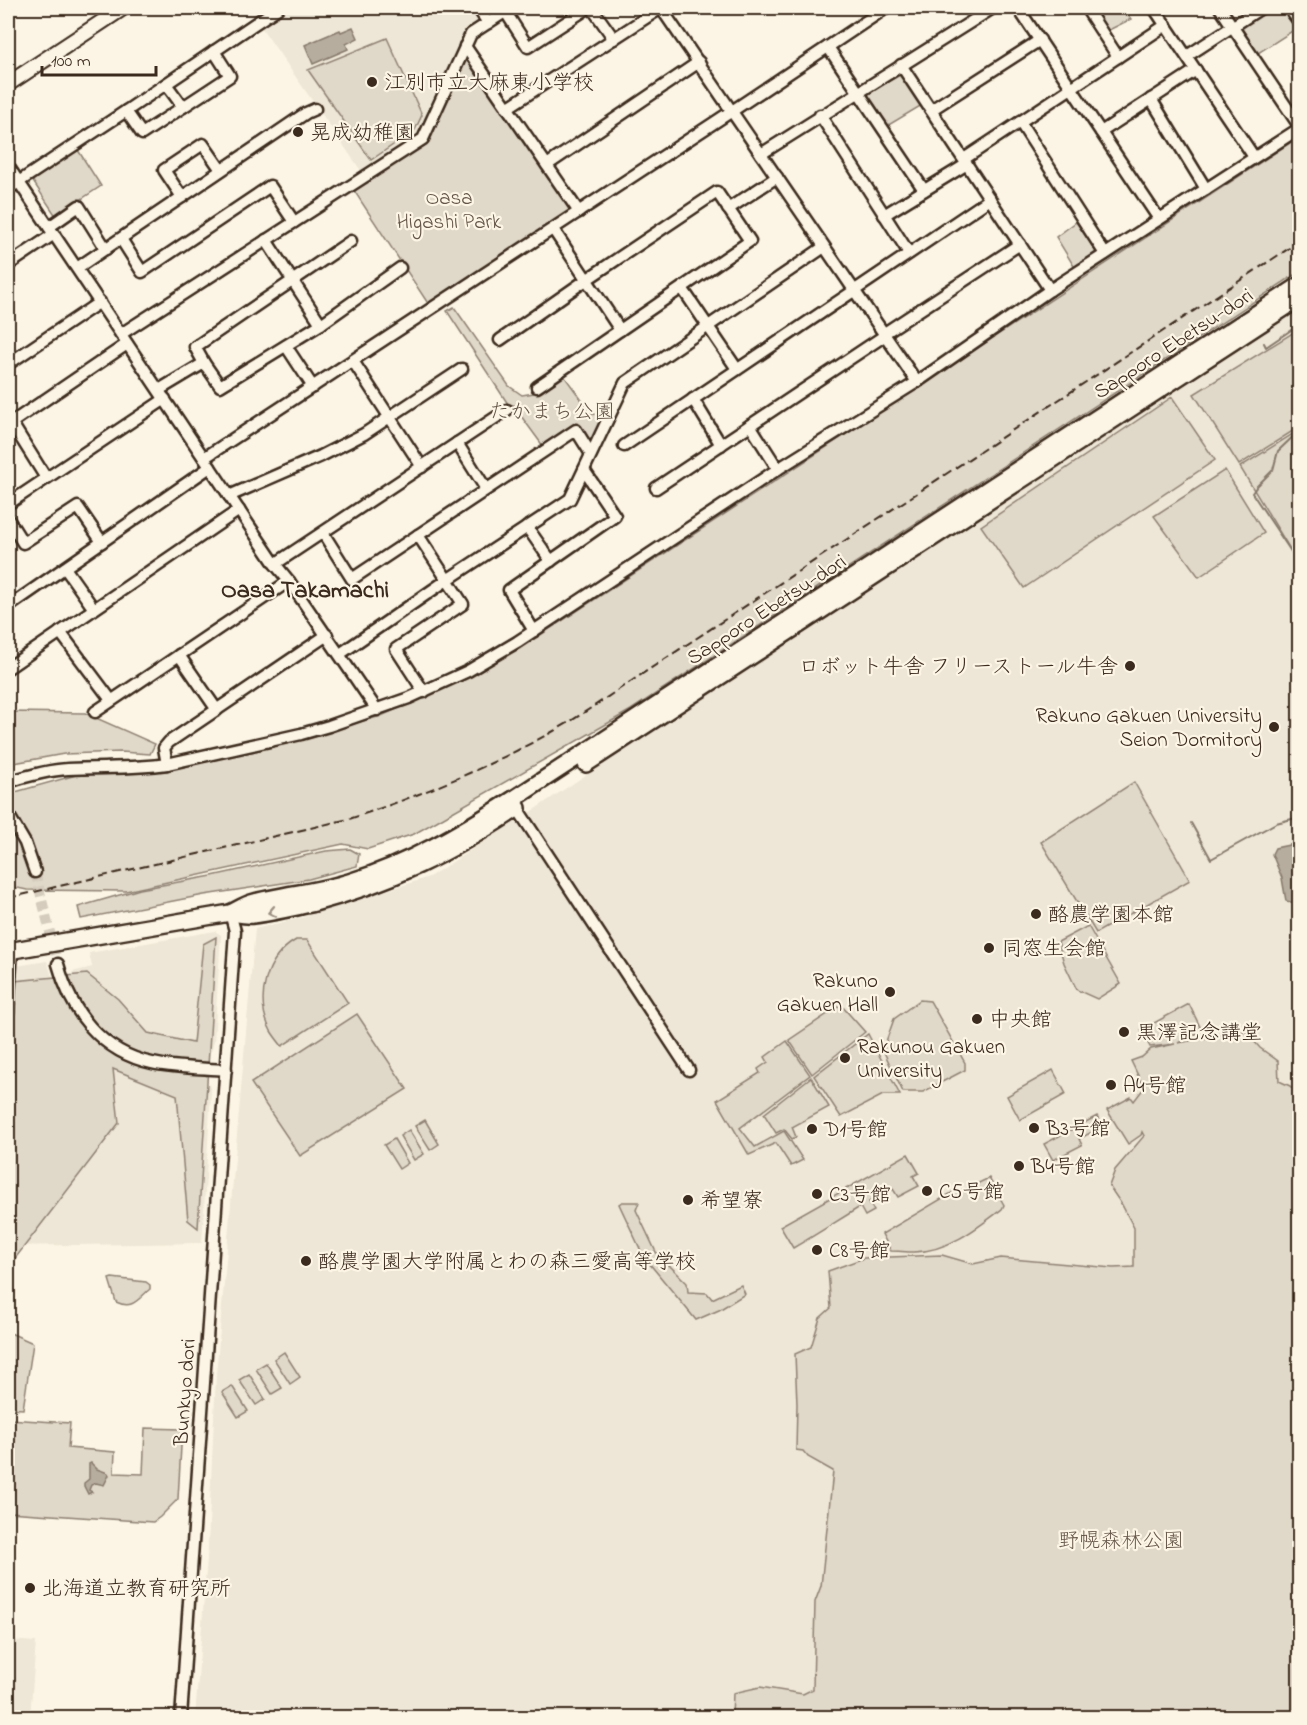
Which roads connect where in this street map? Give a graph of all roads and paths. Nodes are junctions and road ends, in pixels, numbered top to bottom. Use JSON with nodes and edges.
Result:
{"nodes":[{"id":1,"x":123,"y":8,"type":"edge"},
{"id":2,"x":278,"y":8,"type":"edge"},
{"id":3,"x":478,"y":8,"type":"edge"},
{"id":4,"x":590,"y":8,"type":"edge"},
{"id":5,"x":886,"y":8,"type":"edge"},
{"id":6,"x":993,"y":8,"type":"edge"},
{"id":7,"x":1018,"y":8,"type":"edge"},
{"id":8,"x":1086,"y":8,"type":"edge"},
{"id":9,"x":1154,"y":8,"type":"edge"},
{"id":10,"x":1220,"y":8,"type":"edge"},
{"id":11,"x":1261,"y":8,"type":"edge"},
{"id":12,"x":1290,"y":8,"type":"edge"},
{"id":13,"x":508,"y":10,"type":"edge"},
{"id":14,"x":488,"y":23,"type":"junction"},
{"id":15,"x":1299,"y":23,"type":"edge"},
{"id":16,"x":1166,"y":25,"type":"junction"},
{"id":17,"x":1233,"y":26,"type":"junction"},
{"id":18,"x":614,"y":39,"type":"junction"},
{"id":19,"x":1040,"y":40,"type":"junction"},
{"id":20,"x":465,"y":46,"type":"junction"},
{"id":21,"x":828,"y":47,"type":"junction"},
{"id":22,"x":214,"y":51,"type":"junction"},
{"id":23,"x":1187,"y":56,"type":"junction"},
{"id":24,"x":1118,"y":57,"type":"junction"},
{"id":25,"x":699,"y":62,"type":"junction"},
{"id":26,"x":901,"y":64,"type":"junction"},
{"id":27,"x":1196,"y":70,"type":"junction"},
{"id":28,"x":8,"y":84,"type":"edge"},
{"id":29,"x":166,"y":84,"type":"junction"},
{"id":30,"x":1071,"y":87,"type":"junction"},
{"id":31,"x":859,"y":91,"type":"junction"},
{"id":32,"x":1151,"y":99,"type":"junction"},
{"id":33,"x":183,"y":107,"type":"junction"},
{"id":34,"x":507,"y":108,"type":"junction"},
{"id":35,"x":315,"y":109,"type":"dead end"},
{"id":36,"x":932,"y":110,"type":"junction"},
{"id":37,"x":126,"y":111,"type":"junction"},
{"id":38,"x":732,"y":111,"type":"junction"},
{"id":39,"x":820,"y":115,"type":"junction"},
{"id":40,"x":1020,"y":122,"type":"junction"},
{"id":41,"x":1299,"y":127,"type":"edge"},
{"id":42,"x":1101,"y":132,"type":"junction"},
{"id":43,"x":761,"y":154,"type":"junction"},
{"id":44,"x":1254,"y":157,"type":"junction"},
{"id":45,"x":965,"y":161,"type":"junction"},
{"id":46,"x":547,"y":165,"type":"junction"},
{"id":47,"x":8,"y":166,"type":"edge"},
{"id":48,"x":221,"y":170,"type":"junction"},
{"id":49,"x":777,"y":177,"type":"junction"},
{"id":50,"x":18,"y":182,"type":"junction"},
{"id":51,"x":8,"y":189,"type":"edge"},
{"id":52,"x":1206,"y":189,"type":"junction"},
{"id":53,"x":924,"y":190,"type":"junction"},
{"id":54,"x":182,"y":197,"type":"junction"},
{"id":55,"x":990,"y":199,"type":"junction"},
{"id":56,"x":728,"y":209,"type":"junction"},
{"id":57,"x":579,"y":212,"type":"junction"},
{"id":58,"x":884,"y":215,"type":"junction"},
{"id":59,"x":1159,"y":219,"type":"junction"},
{"id":60,"x":294,"y":222,"type":"junction"},
{"id":61,"x":553,"y":229,"type":"junction"},
{"id":62,"x":51,"y":231,"type":"junction"},
{"id":63,"x":121,"y":238,"type":"junction"},
{"id":64,"x":266,"y":240,"type":"junction"},
{"id":65,"x":351,"y":241,"type":"dead end"},
{"id":66,"x":1020,"y":244,"type":"junction"},
{"id":67,"x":824,"y":247,"type":"junction"},
{"id":68,"x":106,"y":249,"type":"junction"},
{"id":69,"x":909,"y":253,"type":"junction"},
{"id":70,"x":1105,"y":254,"type":"junction"},
{"id":71,"x":8,"y":265,"type":"edge"},
{"id":72,"x":77,"y":268,"type":"junction"},
{"id":73,"x":400,"y":268,"type":"dead end"},
{"id":74,"x":293,"y":280,"type":"junction"},
{"id":75,"x":586,"y":280,"type":"junction"},
{"id":76,"x":1299,"y":285,"type":"edge"},
{"id":77,"x":682,"y":288,"type":"junction"},
{"id":78,"x":853,"y":290,"type":"junction"},
{"id":79,"x":1050,"y":290,"type":"junction"},
{"id":80,"x":1299,"y":298,"type":"edge"},
{"id":81,"x":99,"y":302,"type":"junction"},
{"id":82,"x":321,"y":324,"type":"junction"},
{"id":83,"x":708,"y":326,"type":"junction"},
{"id":84,"x":620,"y":330,"type":"junction"},
{"id":85,"x":883,"y":335,"type":"junction"},
{"id":86,"x":124,"y":339,"type":"junction"},
{"id":87,"x":500,"y":340,"type":"dead end"},
{"id":88,"x":286,"y":346,"type":"junction"},
{"id":89,"x":353,"y":360,"type":"junction"},
{"id":90,"x":204,"y":363,"type":"junction"},
{"id":91,"x":8,"y":364,"type":"edge"},
{"id":92,"x":462,"y":369,"type":"dead end"},
{"id":93,"x":737,"y":369,"type":"junction"},
{"id":94,"x":916,"y":382,"type":"junction"},
{"id":95,"x":313,"y":387,"type":"junction"},
{"id":96,"x":537,"y":387,"type":"dead end"},
{"id":97,"x":162,"y":395,"type":"junction"},
{"id":98,"x":693,"y":399,"type":"junction"},
{"id":99,"x":507,"y":410,"type":"dead end"},
{"id":100,"x":389,"y":417,"type":"junction"},
{"id":101,"x":9,"y":424,"type":"edge"},
{"id":102,"x":750,"y":425,"type":"junction"},
{"id":103,"x":457,"y":443,"type":"junction"},
{"id":104,"x":722,"y":445,"type":"junction"},
{"id":105,"x":624,"y":446,"type":"dead end"},
{"id":106,"x":591,"y":454,"type":"junction"},
{"id":107,"x":207,"y":463,"type":"junction"},
{"id":108,"x":422,"y":467,"type":"junction"},
{"id":109,"x":778,"y":469,"type":"junction"},
{"id":110,"x":584,"y":470,"type":"junction"},
{"id":111,"x":46,"y":478,"type":"junction"},
{"id":112,"x":656,"y":488,"type":"dead end"},
{"id":113,"x":486,"y":489,"type":"junction"},
{"id":114,"x":230,"y":496,"type":"junction"},
{"id":115,"x":8,"y":504,"type":"edge"},
{"id":116,"x":239,"y":510,"type":"junction"},
{"id":117,"x":8,"y":519,"type":"edge"},
{"id":118,"x":528,"y":527,"type":"junction"},
{"id":119,"x":322,"y":533,"type":"junction"},
{"id":120,"x":418,"y":535,"type":"junction"},
{"id":121,"x":102,"y":542,"type":"junction"},
{"id":122,"x":551,"y":561,"type":"junction"},
{"id":123,"x":275,"y":564,"type":"junction"},
{"id":124,"x":65,"y":568,"type":"junction"},
{"id":125,"x":447,"y":580,"type":"junction"},
{"id":126,"x":289,"y":581,"type":"junction"},
{"id":127,"x":8,"y":607,"type":"edge"},
{"id":128,"x":94,"y":609,"type":"junction"},
{"id":129,"x":534,"y":631,"type":"junction"},
{"id":130,"x":60,"y":632,"type":"junction"},
{"id":131,"x":327,"y":635,"type":"junction"},
{"id":132,"x":340,"y":654,"type":"junction"},
{"id":133,"x":179,"y":655,"type":"junction"},
{"id":134,"x":8,"y":668,"type":"edge"},
{"id":135,"x":424,"y":692,"type":"junction"},
{"id":136,"x":111,"y":700,"type":"junction"},
{"id":137,"x":217,"y":710,"type":"junction"},
{"id":138,"x":377,"y":710,"type":"junction"},
{"id":139,"x":95,"y":712,"type":"dead end"},
{"id":140,"x":167,"y":764,"type":"junction"},
{"id":141,"x":8,"y":782,"type":"edge"},
{"id":142,"x":515,"y":804,"type":"junction"},
{"id":143,"x":8,"y":814,"type":"edge"},
{"id":144,"x":35,"y":872,"type":"tunnel mouth"},
{"id":145,"x":230,"y":913,"type":"junction"},
{"id":146,"x":10,"y":950,"type":"edge"},
{"id":147,"x":58,"y":964,"type":"tunnel mouth"},
{"id":148,"x":8,"y":1013,"type":"edge"},
{"id":149,"x":226,"y":1070,"type":"junction"},
{"id":150,"x":689,"y":1070,"type":"dead end"},
{"id":151,"x":181,"y":1718,"type":"edge"}],
"edges":[{"from":1,"to":28,"type":"main road"},
{"from":2,"to":22,"type":"street"},
{"from":3,"to":14,"type":"street"},
{"from":4,"to":13,"type":"street"},
{"from":4,"to":18,"type":"street"},
{"from":5,"to":21,"type":"street"},
{"from":6,"to":26,"type":"street"},
{"from":7,"to":19,"type":"street"},
{"from":8,"to":24,"type":"street"},
{"from":9,"to":16,"type":"street"},
{"from":10,"to":17,"type":"street"},
{"from":11,"to":17,"type":"street"},
{"from":12,"to":15,"type":"street"},
{"from":13,"to":14,"type":"street"},
{"from":14,"to":20,"type":"street"},
{"from":16,"to":23,"type":"street"},
{"from":16,"to":24,"type":"street"},
{"from":17,"to":23,"type":"street"},
{"from":17,"to":41,"type":"street"},
{"from":18,"to":25,"type":"street"},
{"from":18,"to":34,"type":"street"},
{"from":19,"to":30,"type":"street"},
{"from":19,"to":36,"type":"street"},
{"from":20,"to":34,"type":"street"},
{"from":20,"to":60,"type":"street"},
{"from":21,"to":31,"type":"street"},
{"from":21,"to":38,"type":"street"},
{"from":22,"to":29,"type":"street"},
{"from":22,"to":33,"type":"street"},
{"from":23,"to":27,"type":"street"},
{"from":24,"to":30,"type":"street"},
{"from":25,"to":38,"type":"street"},
{"from":25,"to":46,"type":"street"},
{"from":26,"to":31,"type":"street"},
{"from":26,"to":36,"type":"street"},
{"from":27,"to":32,"type":"street"},
{"from":27,"to":44,"type":"street"},
{"from":29,"to":33,"type":"street"},
{"from":29,"to":37,"type":"street"},
{"from":30,"to":40,"type":"street"},
{"from":30,"to":42,"type":"street"},
{"from":31,"to":39,"type":"street"},
{"from":31,"to":53,"type":"street"},
{"from":32,"to":42,"type":"street"},
{"from":32,"to":52,"type":"street"},
{"from":33,"to":37,"type":"street"},
{"from":34,"to":46,"type":"street"},
{"from":35,"to":48,"type":"street"},
{"from":36,"to":45,"type":"street"},
{"from":37,"to":50,"type":"street"},
{"from":38,"to":43,"type":"street"},
{"from":38,"to":57,"type":"street"},
{"from":39,"to":43,"type":"street"},
{"from":39,"to":58,"type":"street"},
{"from":40,"to":45,"type":"street"},
{"from":40,"to":70,"type":"street"},
{"from":41,"to":44,"type":"street"},
{"from":42,"to":59,"type":"street"},
{"from":43,"to":49,"type":"street"},
{"from":44,"to":52,"type":"street"},
{"from":45,"to":53,"type":"street"},
{"from":45,"to":55,"type":"street"},
{"from":46,"to":57,"type":"street"},
{"from":47,"to":50,"type":"street"},
{"from":48,"to":54,"type":"street"},
{"from":48,"to":54,"type":"street"},
{"from":49,"to":56,"type":"street"},
{"from":49,"to":67,"type":"street"},
{"from":50,"to":51,"type":"street"},
{"from":50,"to":62,"type":"street"},
{"from":52,"to":59,"type":"street"},
{"from":53,"to":58,"type":"street"},
{"from":54,"to":63,"type":"street"},
{"from":55,"to":66,"type":"street"},
{"from":55,"to":69,"type":"street"},
{"from":56,"to":75,"type":"street"},
{"from":56,"to":77,"type":"street"},
{"from":57,"to":61,"type":"street"},
{"from":58,"to":69,"type":"street"},
{"from":59,"to":70,"type":"street"},
{"from":60,"to":63,"type":"street"},
{"from":60,"to":64,"type":"street"},
{"from":61,"to":75,"type":"street"},
{"from":61,"to":89,"type":"street"},
{"from":62,"to":68,"type":"street"},
{"from":62,"to":71,"type":"street"},
{"from":62,"to":72,"type":"street"},
{"from":63,"to":68,"type":"street"},
{"from":64,"to":74,"type":"street"},
{"from":64,"to":86,"type":"street"},
{"from":65,"to":74,"type":"street"},
{"from":66,"to":79,"type":"street"},
{"from":66,"to":85,"type":"street"},
{"from":67,"to":78,"type":"street"},
{"from":67,"to":83,"type":"street"},
{"from":68,"to":72,"type":"street"},
{"from":69,"to":78,"type":"street"},
{"from":70,"to":79,"type":"street"},
{"from":72,"to":81,"type":"street"},
{"from":73,"to":82,"type":"street"},
{"from":74,"to":82,"type":"street"},
{"from":74,"to":90,"type":"street"},
{"from":75,"to":84,"type":"street"},
{"from":75,"to":87,"type":"street"},
{"from":76,"to":142,"type":"highway","name":"Sapporo Ebetsu-dori"},
{"from":77,"to":83,"type":"street"},
{"from":77,"to":84,"type":"street"},
{"from":78,"to":85,"type":"street"},
{"from":78,"to":93,"type":"street"},
{"from":79,"to":94,"type":"street"},
{"from":80,"to":142,"type":"highway","name":"Sapporo Ebetsu-dori"},
{"from":81,"to":86,"type":"street"},
{"from":81,"to":91,"type":"street"},
{"from":82,"to":88,"type":"street"},
{"from":83,"to":93,"type":"street"},
{"from":83,"to":106,"type":"street"},
{"from":84,"to":96,"type":"street"},
{"from":85,"to":94,"type":"street"},
{"from":85,"to":102,"type":"street"},
{"from":86,"to":97,"type":"street"},
{"from":86,"to":101,"type":"street"},
{"from":88,"to":90,"type":"street"},
{"from":88,"to":95,"type":"street"},
{"from":89,"to":95,"type":"street"},
{"from":89,"to":100,"type":"street"},
{"from":90,"to":97,"type":"street"},
{"from":92,"to":100,"type":"street"},
{"from":93,"to":98,"type":"street"},
{"from":94,"to":109,"type":"street"},
{"from":95,"to":107,"type":"street"},
{"from":97,"to":107,"type":"street"},
{"from":97,"to":111,"type":"street"},
{"from":98,"to":104,"type":"street"},
{"from":98,"to":105,"type":"street"},
{"from":99,"to":103,"type":"street"},
{"from":100,"to":108,"type":"street"},
{"from":100,"to":114,"type":"street"},
{"from":101,"to":111,"type":"street"},
{"from":102,"to":104,"type":"street"},
{"from":102,"to":109,"type":"street"},
{"from":103,"to":108,"type":"street"},
{"from":103,"to":113,"type":"street"},
{"from":104,"to":112,"type":"street"},
{"from":106,"to":110,"type":"street"},
{"from":106,"to":113,"type":"street"},
{"from":107,"to":114,"type":"street"},
{"from":107,"to":121,"type":"street"},
{"from":108,"to":119,"type":"street"},
{"from":109,"to":129,"type":"street"},
{"from":110,"to":118,"type":"street"},
{"from":110,"to":122,"type":"street"},
{"from":111,"to":115,"type":"street"},
{"from":113,"to":120,"type":"street"},
{"from":114,"to":116,"type":"street"},
{"from":116,"to":123,"type":"street"},
{"from":116,"to":128,"type":"street"},
{"from":117,"to":121,"type":"street"},
{"from":118,"to":122,"type":"street"},
{"from":118,"to":125,"type":"street"},
{"from":119,"to":120,"type":"street"},
{"from":119,"to":123,"type":"street"},
{"from":120,"to":125,"type":"street"},
{"from":121,"to":124,"type":"street"},
{"from":122,"to":129,"type":"street"},
{"from":123,"to":126,"type":"street"},
{"from":124,"to":127,"type":"street"},
{"from":124,"to":128,"type":"street"},
{"from":125,"to":132,"type":"street"},
{"from":125,"to":135,"type":"street"},
{"from":126,"to":131,"type":"street"},
{"from":126,"to":133,"type":"street"},
{"from":128,"to":130,"type":"street"},
{"from":129,"to":135,"type":"street"},
{"from":130,"to":134,"type":"street"},
{"from":130,"to":136,"type":"street"},
{"from":131,"to":132,"type":"street"},
{"from":131,"to":137,"type":"street"},
{"from":132,"to":138,"type":"street"},
{"from":133,"to":136,"type":"street"},
{"from":133,"to":137,"type":"street"},
{"from":135,"to":138,"type":"street"},
{"from":136,"to":139,"type":"street"},
{"from":137,"to":140,"type":"street"},
{"from":138,"to":140,"type":"street"},
{"from":140,"to":141,"type":"street"},
{"from":142,"to":145,"type":"highway","name":"Sapporo Ebetsu-dori"},
{"from":142,"to":150,"type":"street"},
{"from":143,"to":144,"type":"street"},
{"from":145,"to":146,"type":"highway","name":"Sapporo Ebetsu-dori"},
{"from":145,"to":149,"type":"street","name":"Bunkyo dori"},
{"from":146,"to":148,"type":"street"},
{"from":147,"to":149,"type":"street"},
{"from":149,"to":151,"type":"street","name":"Bunkyo dori"}]}
